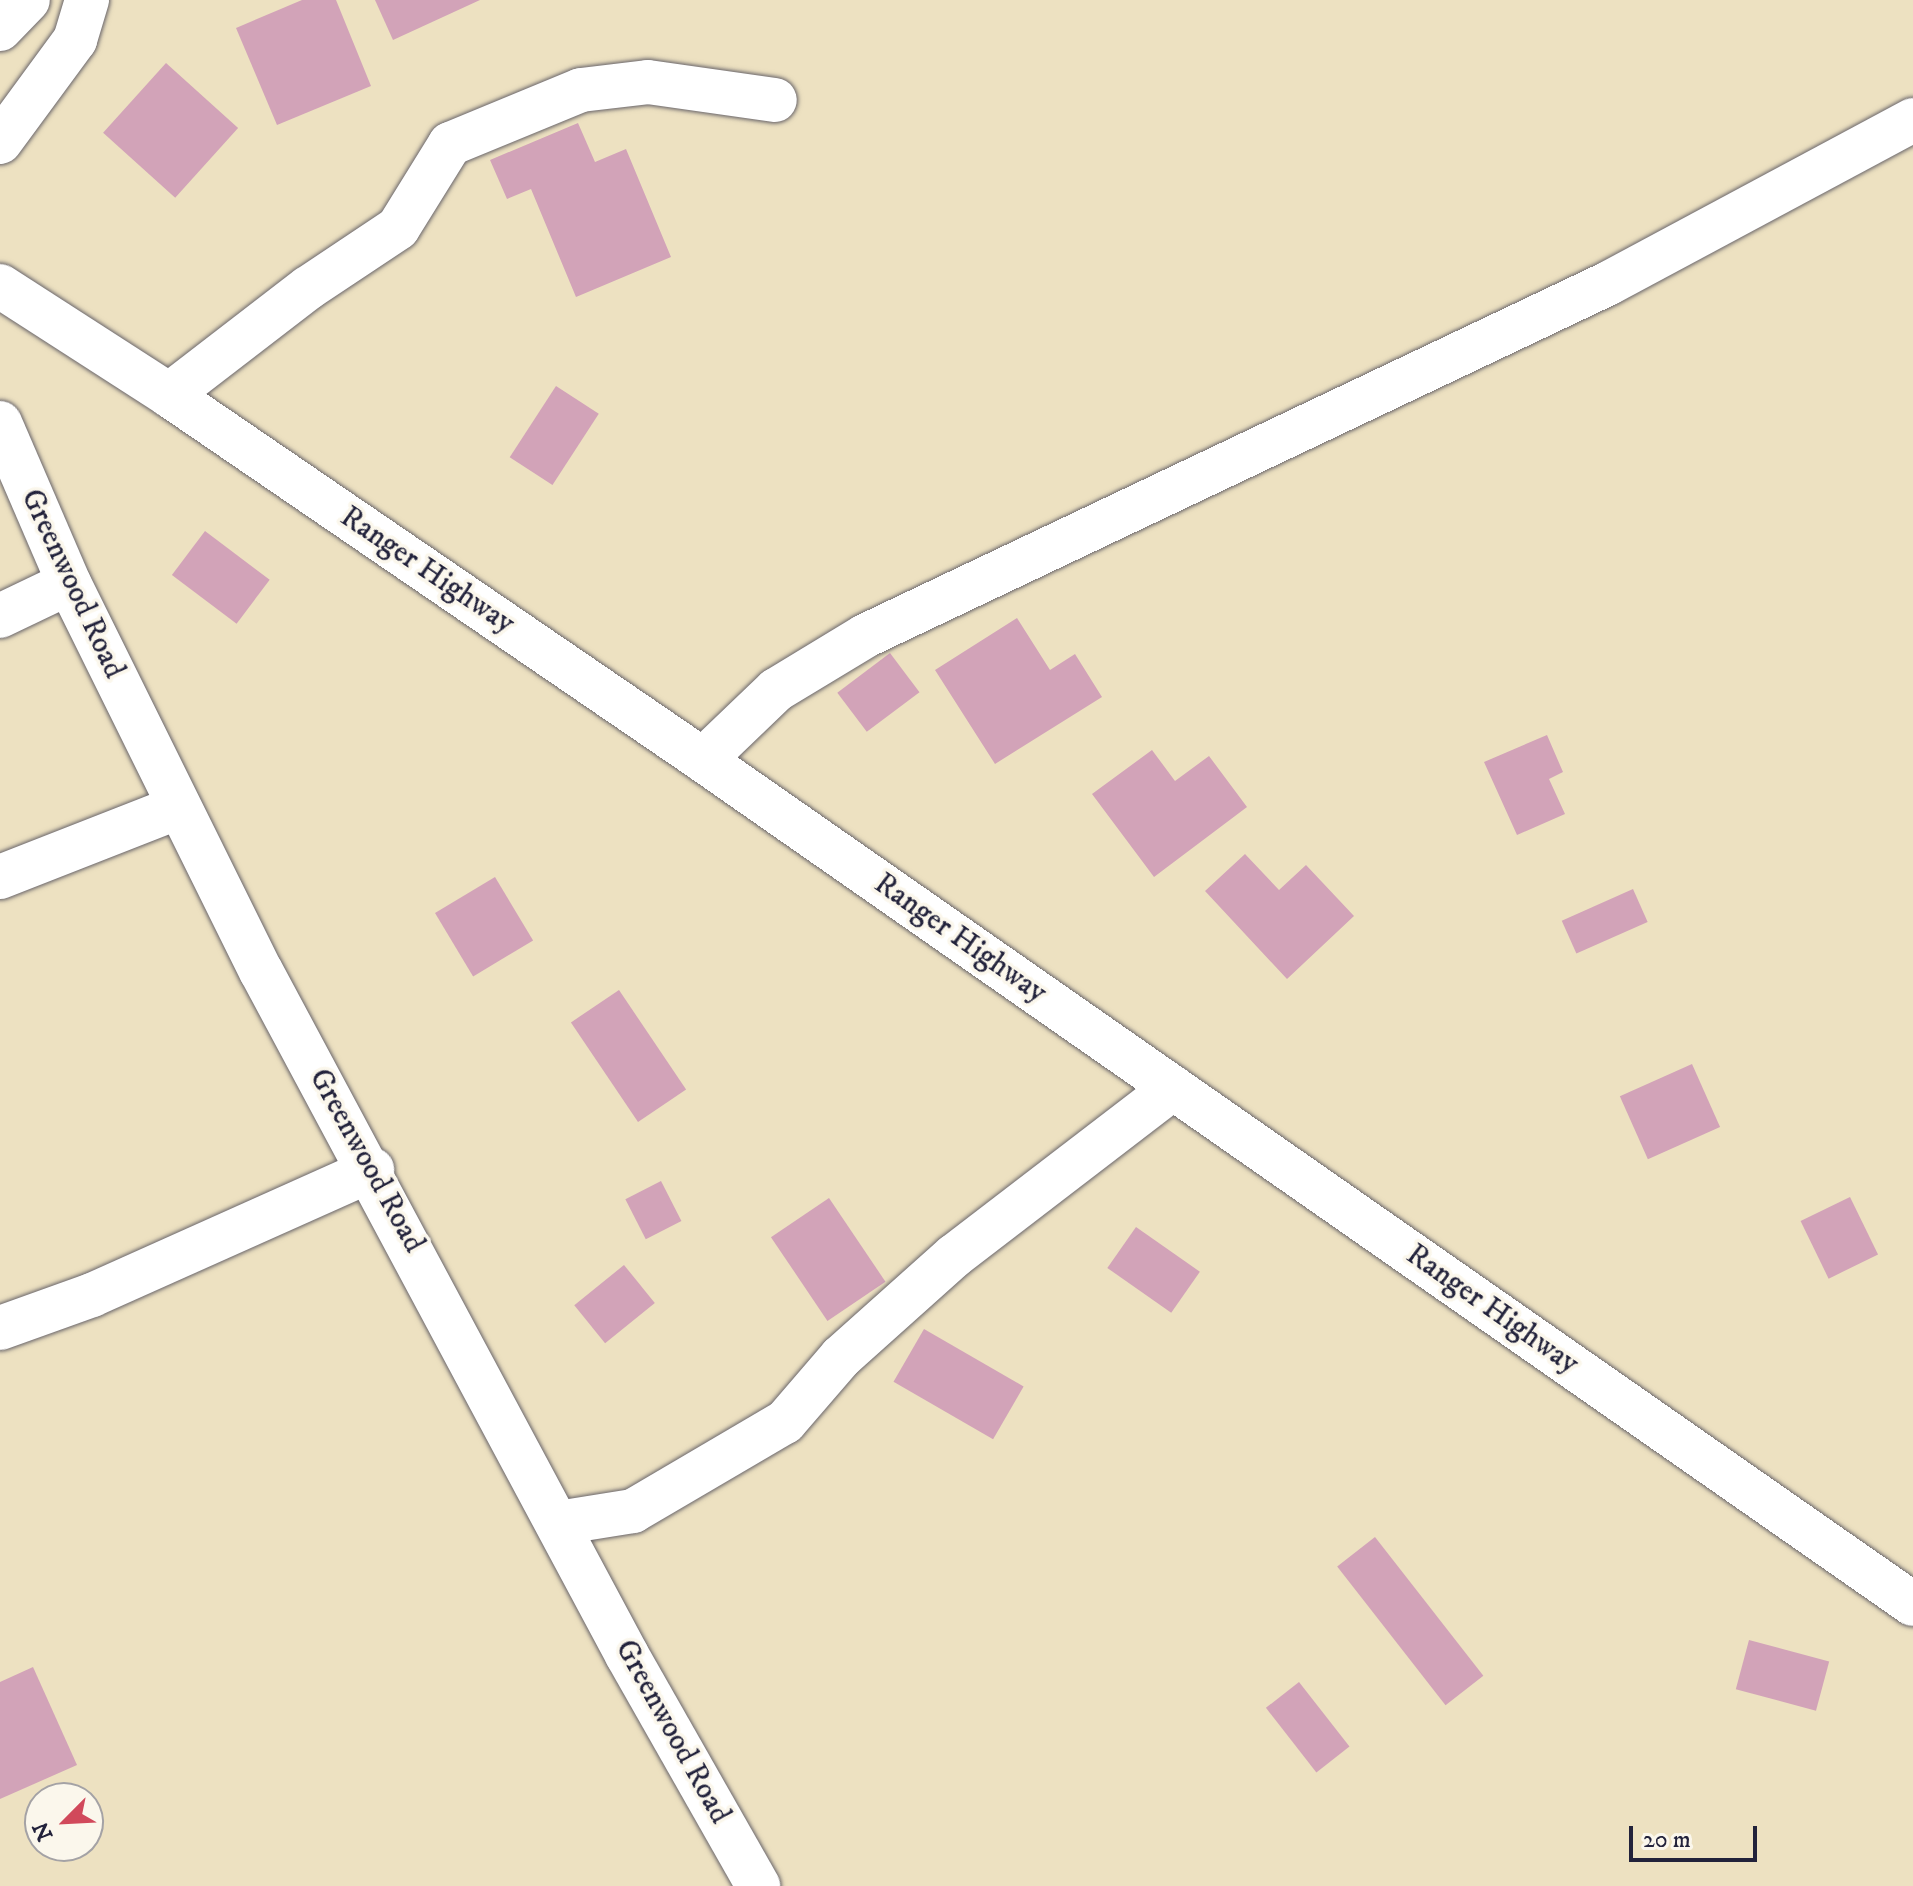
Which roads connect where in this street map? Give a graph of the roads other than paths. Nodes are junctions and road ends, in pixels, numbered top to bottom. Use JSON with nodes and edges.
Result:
{"nodes":[{"id":1,"x":28,"y":0,"type":"edge"},
{"id":2,"x":87,"y":0,"type":"edge"},
{"id":3,"x":0,"y":29,"type":"edge"},
{"id":4,"x":775,"y":100,"type":"dead end"},
{"id":5,"x":1913,"y":120,"type":"edge"},
{"id":6,"x":0,"y":142,"type":"edge"},
{"id":7,"x":0,"y":286,"type":"edge"},
{"id":8,"x":169,"y":395,"type":"junction"},
{"id":9,"x":0,"y":423,"type":"edge"},
{"id":10,"x":69,"y":583,"type":"junction"},
{"id":11,"x":0,"y":616,"type":"edge"},
{"id":12,"x":703,"y":760,"type":"junction"},
{"id":13,"x":179,"y":807,"type":"junction"},
{"id":14,"x":0,"y":877,"type":"edge"},
{"id":15,"x":1173,"y":1088,"type":"junction"},
{"id":16,"x":372,"y":1170,"type":"junction"},
{"id":17,"x":0,"y":1328,"type":"edge"},
{"id":18,"x":558,"y":1523,"type":"junction"},
{"id":19,"x":1913,"y":1604,"type":"edge"},
{"id":20,"x":758,"y":1886,"type":"edge"}],
"edges":[{"from":1,"to":3,"type":"street"},
{"from":2,"to":6,"type":"street"},
{"from":4,"to":8,"type":"street"},
{"from":5,"to":12,"type":"street"},
{"from":7,"to":8,"type":"street","name":"Ranger Highway"},
{"from":8,"to":12,"type":"street","name":"Ranger Highway"},
{"from":9,"to":10,"type":"street","name":"Greenwood Road"},
{"from":10,"to":11,"type":"street"},
{"from":10,"to":13,"type":"street","name":"Greenwood Road"},
{"from":12,"to":15,"type":"street","name":"Ranger Highway"},
{"from":13,"to":14,"type":"street"},
{"from":13,"to":16,"type":"street","name":"Greenwood Road"},
{"from":15,"to":18,"type":"street"},
{"from":15,"to":19,"type":"street","name":"Ranger Highway"},
{"from":16,"to":17,"type":"street"},
{"from":16,"to":18,"type":"street","name":"Greenwood Road"},
{"from":18,"to":20,"type":"street","name":"Greenwood Road"}]}
